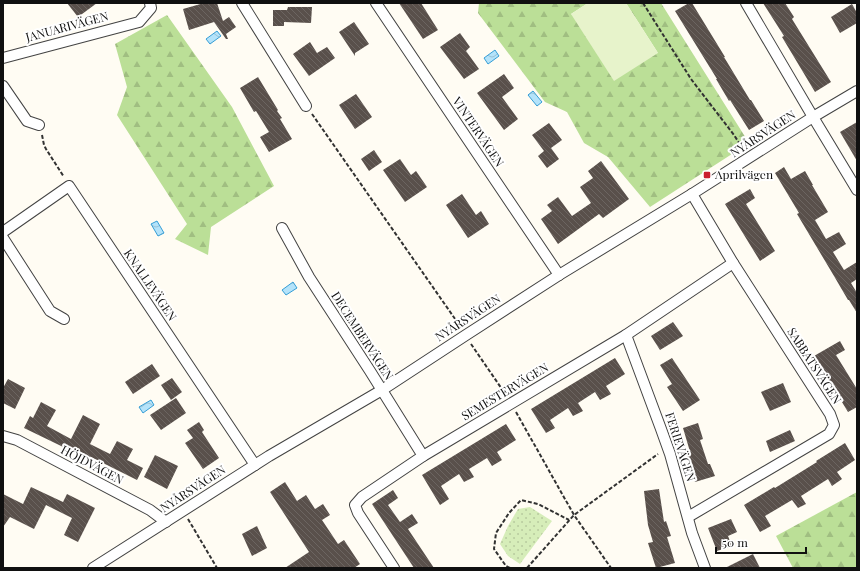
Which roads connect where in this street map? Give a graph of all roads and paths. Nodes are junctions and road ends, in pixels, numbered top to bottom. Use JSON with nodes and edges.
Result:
{"nodes":[{"id":1,"x":150,"y":3,"type":"edge"},
{"id":2,"x":242,"y":3,"type":"edge"},
{"id":3,"x":376,"y":3,"type":"edge"},
{"id":4,"x":643,"y":3,"type":"edge"},
{"id":5,"x":746,"y":3,"type":"edge"},
{"id":6,"x":3,"y":58,"type":"edge"},
{"id":7,"x":3,"y":86,"type":"edge"},
{"id":8,"x":857,"y":91,"type":"edge"},
{"id":9,"x":306,"y":106,"type":"dead end"},
{"id":10,"x":813,"y":117,"type":"junction"},
{"id":11,"x":39,"y":124,"type":"joint"},
{"id":12,"x":746,"y":153,"type":"dead end"},
{"id":13,"x":69,"y":186,"type":"junction"},
{"id":14,"x":857,"y":190,"type":"edge"},
{"id":15,"x":692,"y":194,"type":"junction"},
{"id":16,"x":282,"y":228,"type":"dead end"},
{"id":17,"x":3,"y":232,"type":"edge"},
{"id":18,"x":3,"y":238,"type":"edge"},
{"id":19,"x":732,"y":263,"type":"junction"},
{"id":20,"x":559,"y":275,"type":"junction"},
{"id":21,"x":64,"y":319,"type":"dead end"},
{"id":22,"x":626,"y":335,"type":"junction"},
{"id":23,"x":382,"y":390,"type":"junction"},
{"id":24,"x":3,"y":436,"type":"edge"},
{"id":25,"x":668,"y":447,"type":"junction"},
{"id":26,"x":423,"y":456,"type":"junction"},
{"id":27,"x":255,"y":465,"type":"junction"},
{"id":28,"x":184,"y":511,"type":"junction"},
{"id":29,"x":688,"y":517,"type":"junction"},
{"id":30,"x":569,"y":520,"type":"junction"},
{"id":31,"x":166,"y":522,"type":"junction"},
{"id":32,"x":93,"y":568,"type":"edge"},
{"id":33,"x":217,"y":568,"type":"edge"},
{"id":34,"x":394,"y":568,"type":"edge"},
{"id":35,"x":510,"y":568,"type":"edge"},
{"id":36,"x":527,"y":568,"type":"edge"},
{"id":37,"x":705,"y":568,"type":"edge"}],
"edges":[{"from":1,"to":6,"type":"street","name":"JANUARIVÄGEN"},
{"from":2,"to":9,"type":"street"},
{"from":3,"to":20,"type":"street","name":"VINTERVÄGEN"},
{"from":4,"to":12,"type":"path"},
{"from":5,"to":10,"type":"street"},
{"from":7,"to":11,"type":"street"},
{"from":8,"to":10,"type":"street","name":"NYÅRSVÄGEN"},
{"from":10,"to":14,"type":"street"},
{"from":10,"to":15,"type":"street","name":"NYÅRSVÄGEN"},
{"from":11,"to":13,"type":"path"},
{"from":13,"to":17,"type":"street"},
{"from":13,"to":27,"type":"street","name":"KNALLEVÄGEN"},
{"from":15,"to":19,"type":"street","name":"SABBATSVÄGEN"},
{"from":15,"to":20,"type":"street","name":"NYÅRSVÄGEN"},
{"from":16,"to":23,"type":"street","name":"DECEMBERVÄGEN"},
{"from":18,"to":21,"type":"street"},
{"from":19,"to":22,"type":"street","name":"SEMESTERVÄGEN"},
{"from":19,"to":29,"type":"street","name":"SABBATSVÄGEN"},
{"from":20,"to":23,"type":"street","name":"NYÅRSVÄGEN"},
{"from":22,"to":25,"type":"street","name":"FERIEVÄGEN"},
{"from":22,"to":26,"type":"street","name":"SEMESTERVÄGEN"},
{"from":23,"to":26,"type":"street","name":"DECEMBERVÄGEN"},
{"from":23,"to":27,"type":"street","name":"NYÅRSVÄGEN"},
{"from":24,"to":31,"type":"street","name":"HÖJDVÄGEN"},
{"from":25,"to":29,"type":"street","name":"FERIEVÄGEN"},
{"from":25,"to":30,"type":"path"},
{"from":26,"to":34,"type":"street","name":"SEMESTERVÄGEN"},
{"from":27,"to":28,"type":"street","name":"NYÅRSVÄGEN"},
{"from":28,"to":31,"type":"street","name":"NYÅRSVÄGEN"},
{"from":28,"to":33,"type":"path"},
{"from":29,"to":37,"type":"street","name":"FERIEVÄGEN"},
{"from":30,"to":35,"type":"path"},
{"from":30,"to":36,"type":"path"},
{"from":31,"to":32,"type":"street","name":"NYÅRSVÄGEN"}]}
